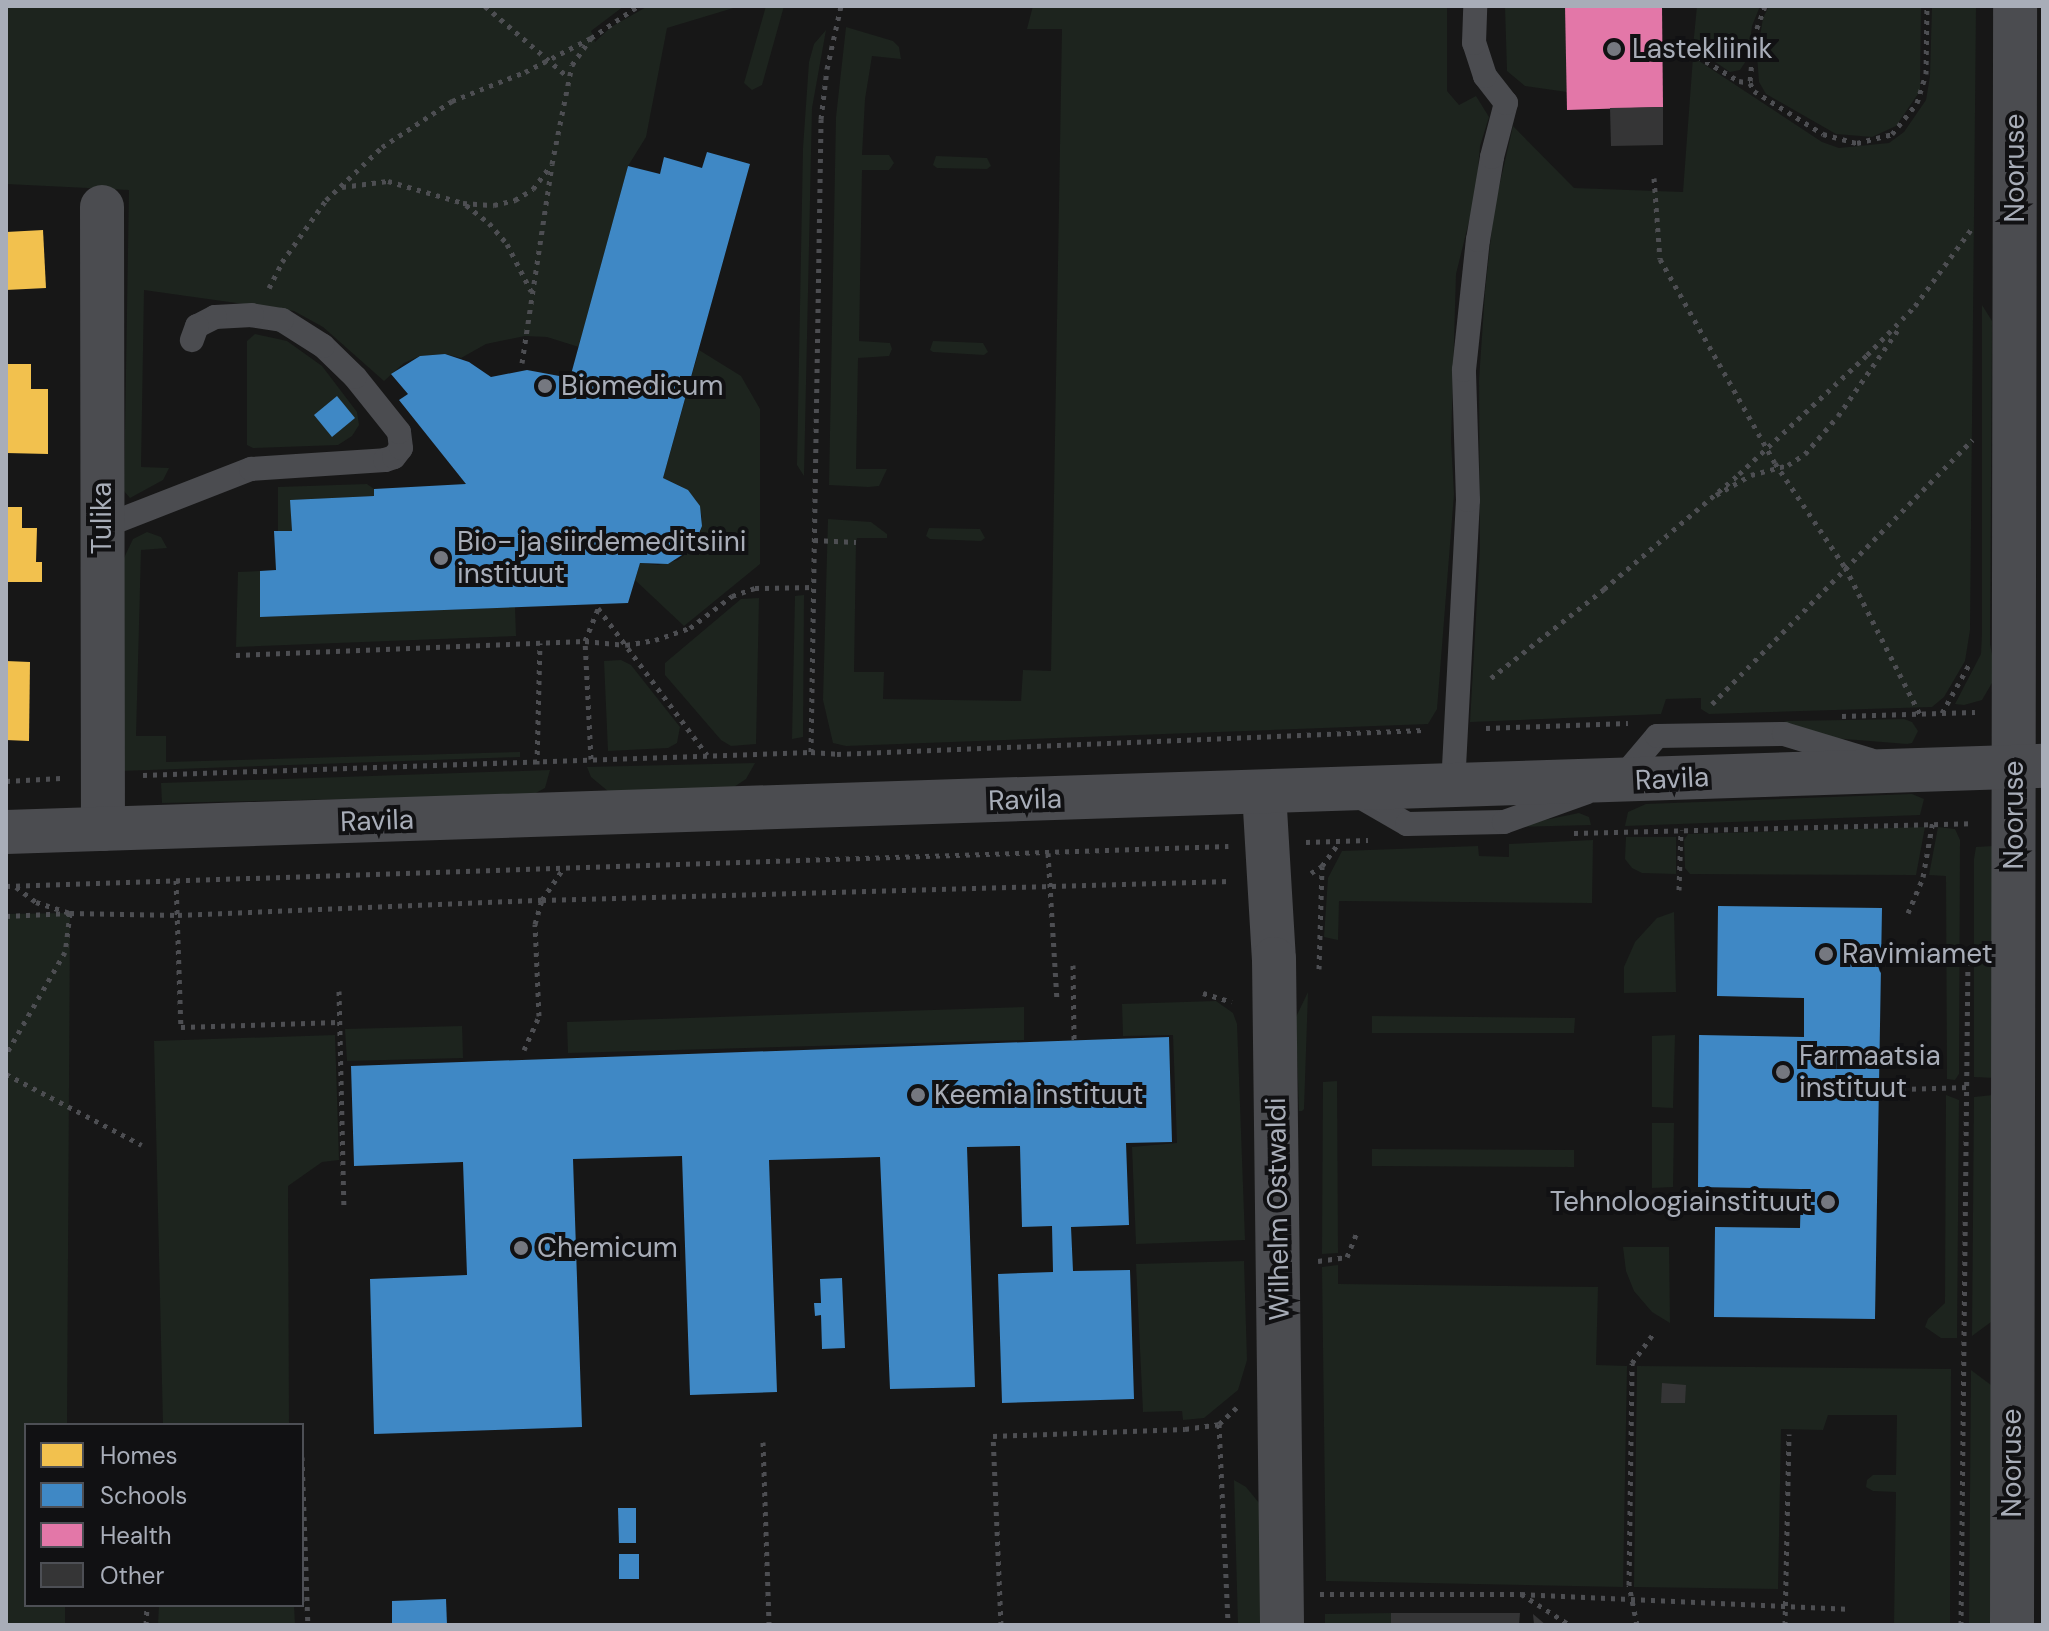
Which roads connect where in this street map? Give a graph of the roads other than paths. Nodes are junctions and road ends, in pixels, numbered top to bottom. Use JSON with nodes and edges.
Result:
{"nodes":[{"id":1,"x":1475,"y":6,"type":"edge"},
{"id":2,"x":2015,"y":6,"type":"edge"},
{"id":3,"x":102,"y":207,"type":"dead end"},
{"id":4,"x":192,"y":340,"type":"dead end"},
{"id":5,"x":102,"y":527,"type":"junction"},
{"id":6,"x":2028,"y":766,"type":"edge"},
{"id":7,"x":1619,"y":781,"type":"junction"},
{"id":8,"x":1453,"y":786,"type":"junction"},
{"id":9,"x":1348,"y":790,"type":"junction"},
{"id":10,"x":1264,"y":792,"type":"junction"},
{"id":11,"x":103,"y":829,"type":"junction"},
{"id":12,"x":6,"y":832,"type":"edge"},
{"id":13,"x":1282,"y":1625,"type":"edge"},
{"id":14,"x":2012,"y":1625,"type":"edge"}],
"edges":[{"from":1,"to":8,"type":"lane"},
{"from":2,"to":6,"type":"street","name":"Nooruse"},
{"from":3,"to":5,"type":"street","name":"Tulika"},
{"from":4,"to":5,"type":"lane"},
{"from":5,"to":11,"type":"street","name":"Tulika"},
{"from":6,"to":7,"type":"street","name":"Ravila"},
{"from":6,"to":14,"type":"street","name":"Nooruse"},
{"from":7,"to":8,"type":"street","name":"Ravila"},
{"from":7,"to":9,"type":"lane"},
{"from":8,"to":9,"type":"street","name":"Ravila"},
{"from":9,"to":10,"type":"street","name":"Ravila"},
{"from":10,"to":11,"type":"street","name":"Ravila"},
{"from":10,"to":13,"type":"street","name":"Wilhelm Ostwaldi"},
{"from":11,"to":12,"type":"street","name":"Ravila"}]}
